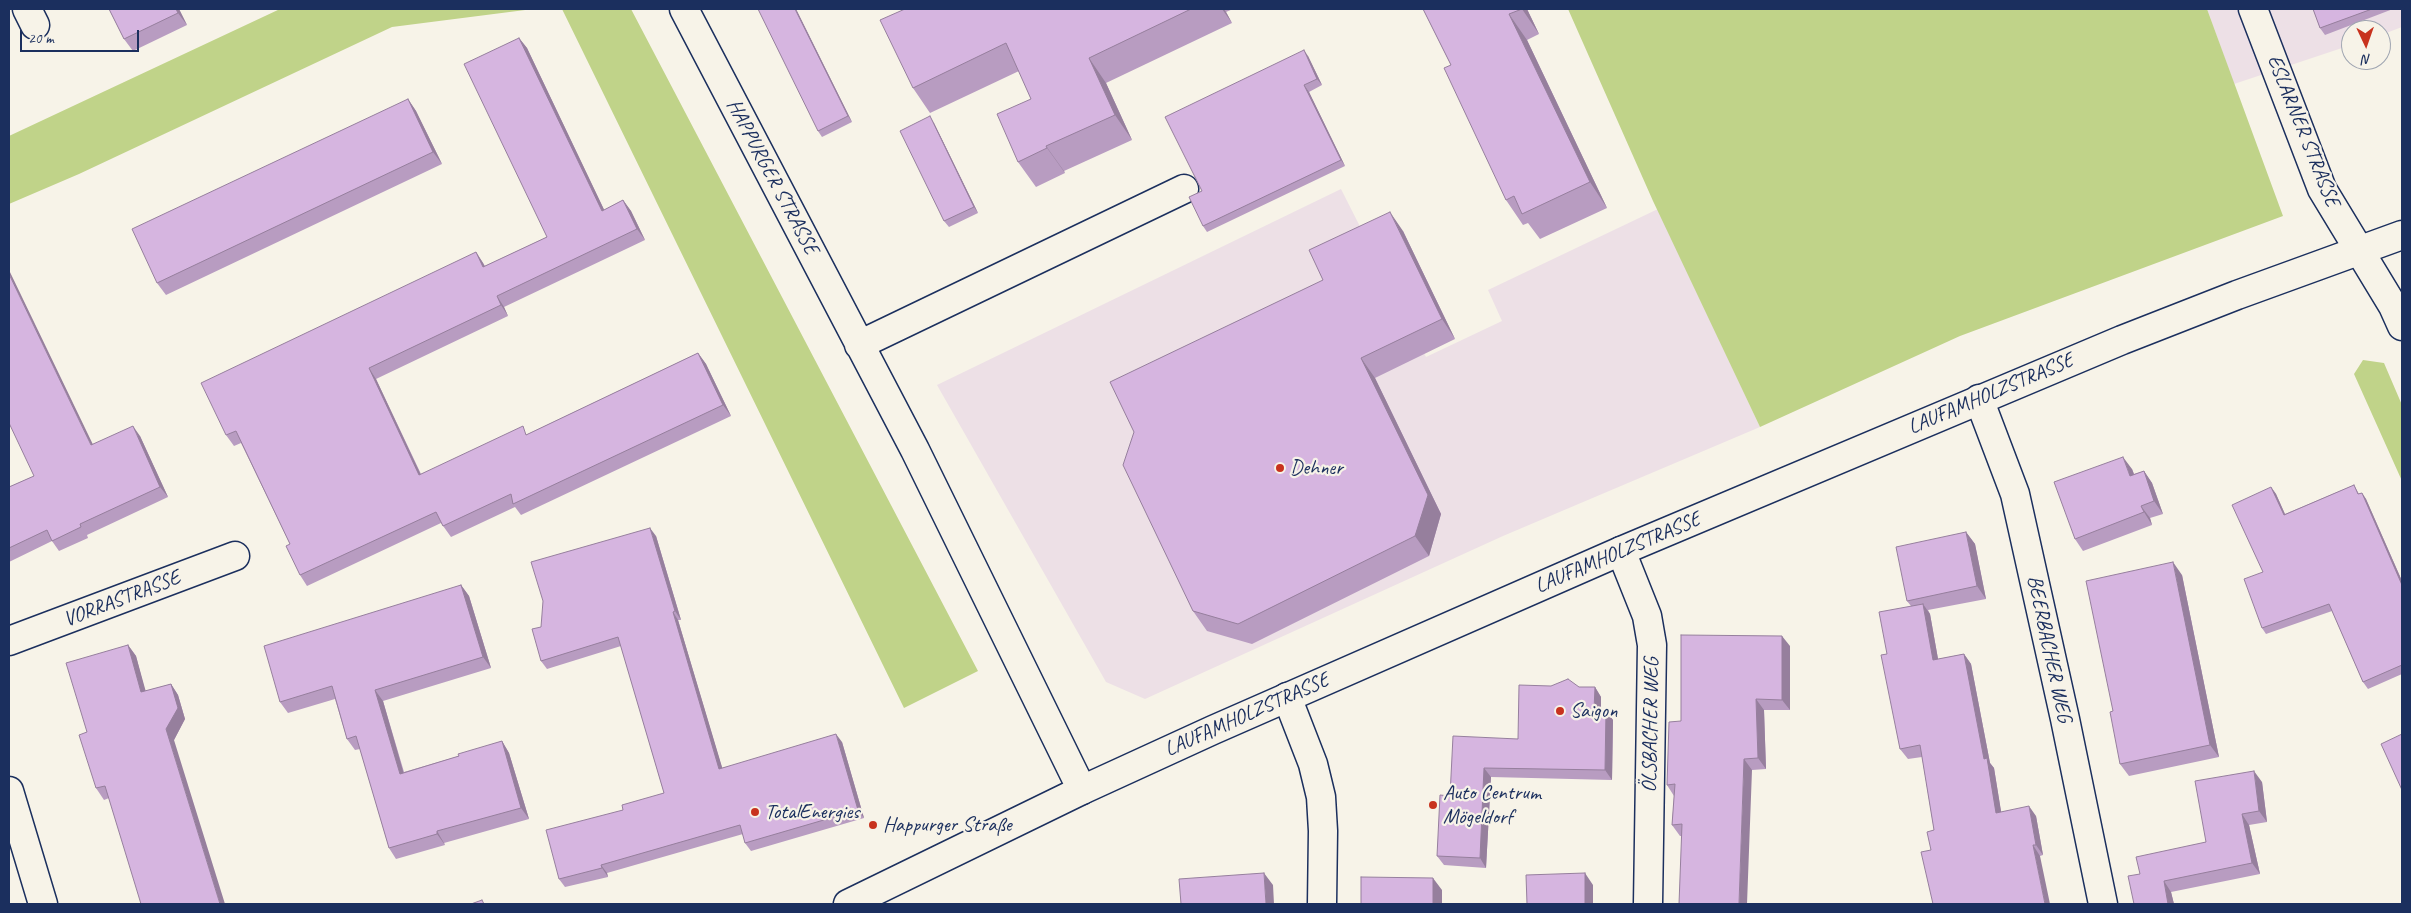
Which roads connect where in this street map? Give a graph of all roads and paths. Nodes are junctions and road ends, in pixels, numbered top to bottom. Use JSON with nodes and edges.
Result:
{"nodes":[{"id":1,"x":684,"y":9,"type":"edge"},
{"id":2,"x":2253,"y":9,"type":"edge"},
{"id":3,"x":1184,"y":189,"type":"dead end"},
{"id":4,"x":2402,"y":235,"type":"edge"},
{"id":5,"x":2358,"y":251,"type":"junction"},
{"id":6,"x":2402,"y":326,"type":"edge"},
{"id":7,"x":860,"y":345,"type":"junction"},
{"id":8,"x":1979,"y":398,"type":"junction"},
{"id":9,"x":1621,"y":551,"type":"junction"},
{"id":10,"x":235,"y":556,"type":"dead end"},
{"id":11,"x":9,"y":641,"type":"edge"},
{"id":12,"x":1287,"y":697,"type":"junction"},
{"id":13,"x":1082,"y":790,"type":"junction"},
{"id":14,"x":9,"y":791,"type":"edge"},
{"id":15,"x":43,"y":904,"type":"edge"},
{"id":16,"x":848,"y":904,"type":"edge"},
{"id":17,"x":1322,"y":904,"type":"edge"},
{"id":18,"x":1648,"y":904,"type":"edge"},
{"id":19,"x":2103,"y":904,"type":"edge"}],
"edges":[{"from":1,"to":7,"type":"street","name":"HAPPURGER STRASSE"},
{"from":2,"to":5,"type":"street","name":"ESLARNER STRASSE"},
{"from":3,"to":7,"type":"street"},
{"from":4,"to":5,"type":"street","name":"LAUFAMHOLZSTRASSE"},
{"from":5,"to":6,"type":"street","name":"ESLARNER STRASSE"},
{"from":5,"to":8,"type":"street","name":"LAUFAMHOLZSTRASSE"},
{"from":7,"to":13,"type":"street","name":"HAPPURGER STRASSE"},
{"from":8,"to":9,"type":"street","name":"LAUFAMHOLZSTRASSE"},
{"from":8,"to":19,"type":"street","name":"BEERBACHER WEG"},
{"from":9,"to":12,"type":"street","name":"LAUFAMHOLZSTRASSE"},
{"from":9,"to":18,"type":"street","name":"ÖLSBACHER WEG"},
{"from":10,"to":11,"type":"street","name":"VORRASTRASSE"},
{"from":12,"to":13,"type":"street","name":"LAUFAMHOLZSTRASSE"},
{"from":12,"to":17,"type":"street"},
{"from":13,"to":16,"type":"street","name":"LAUFAMHOLZSTRASSE"},
{"from":14,"to":15,"type":"street"}]}
